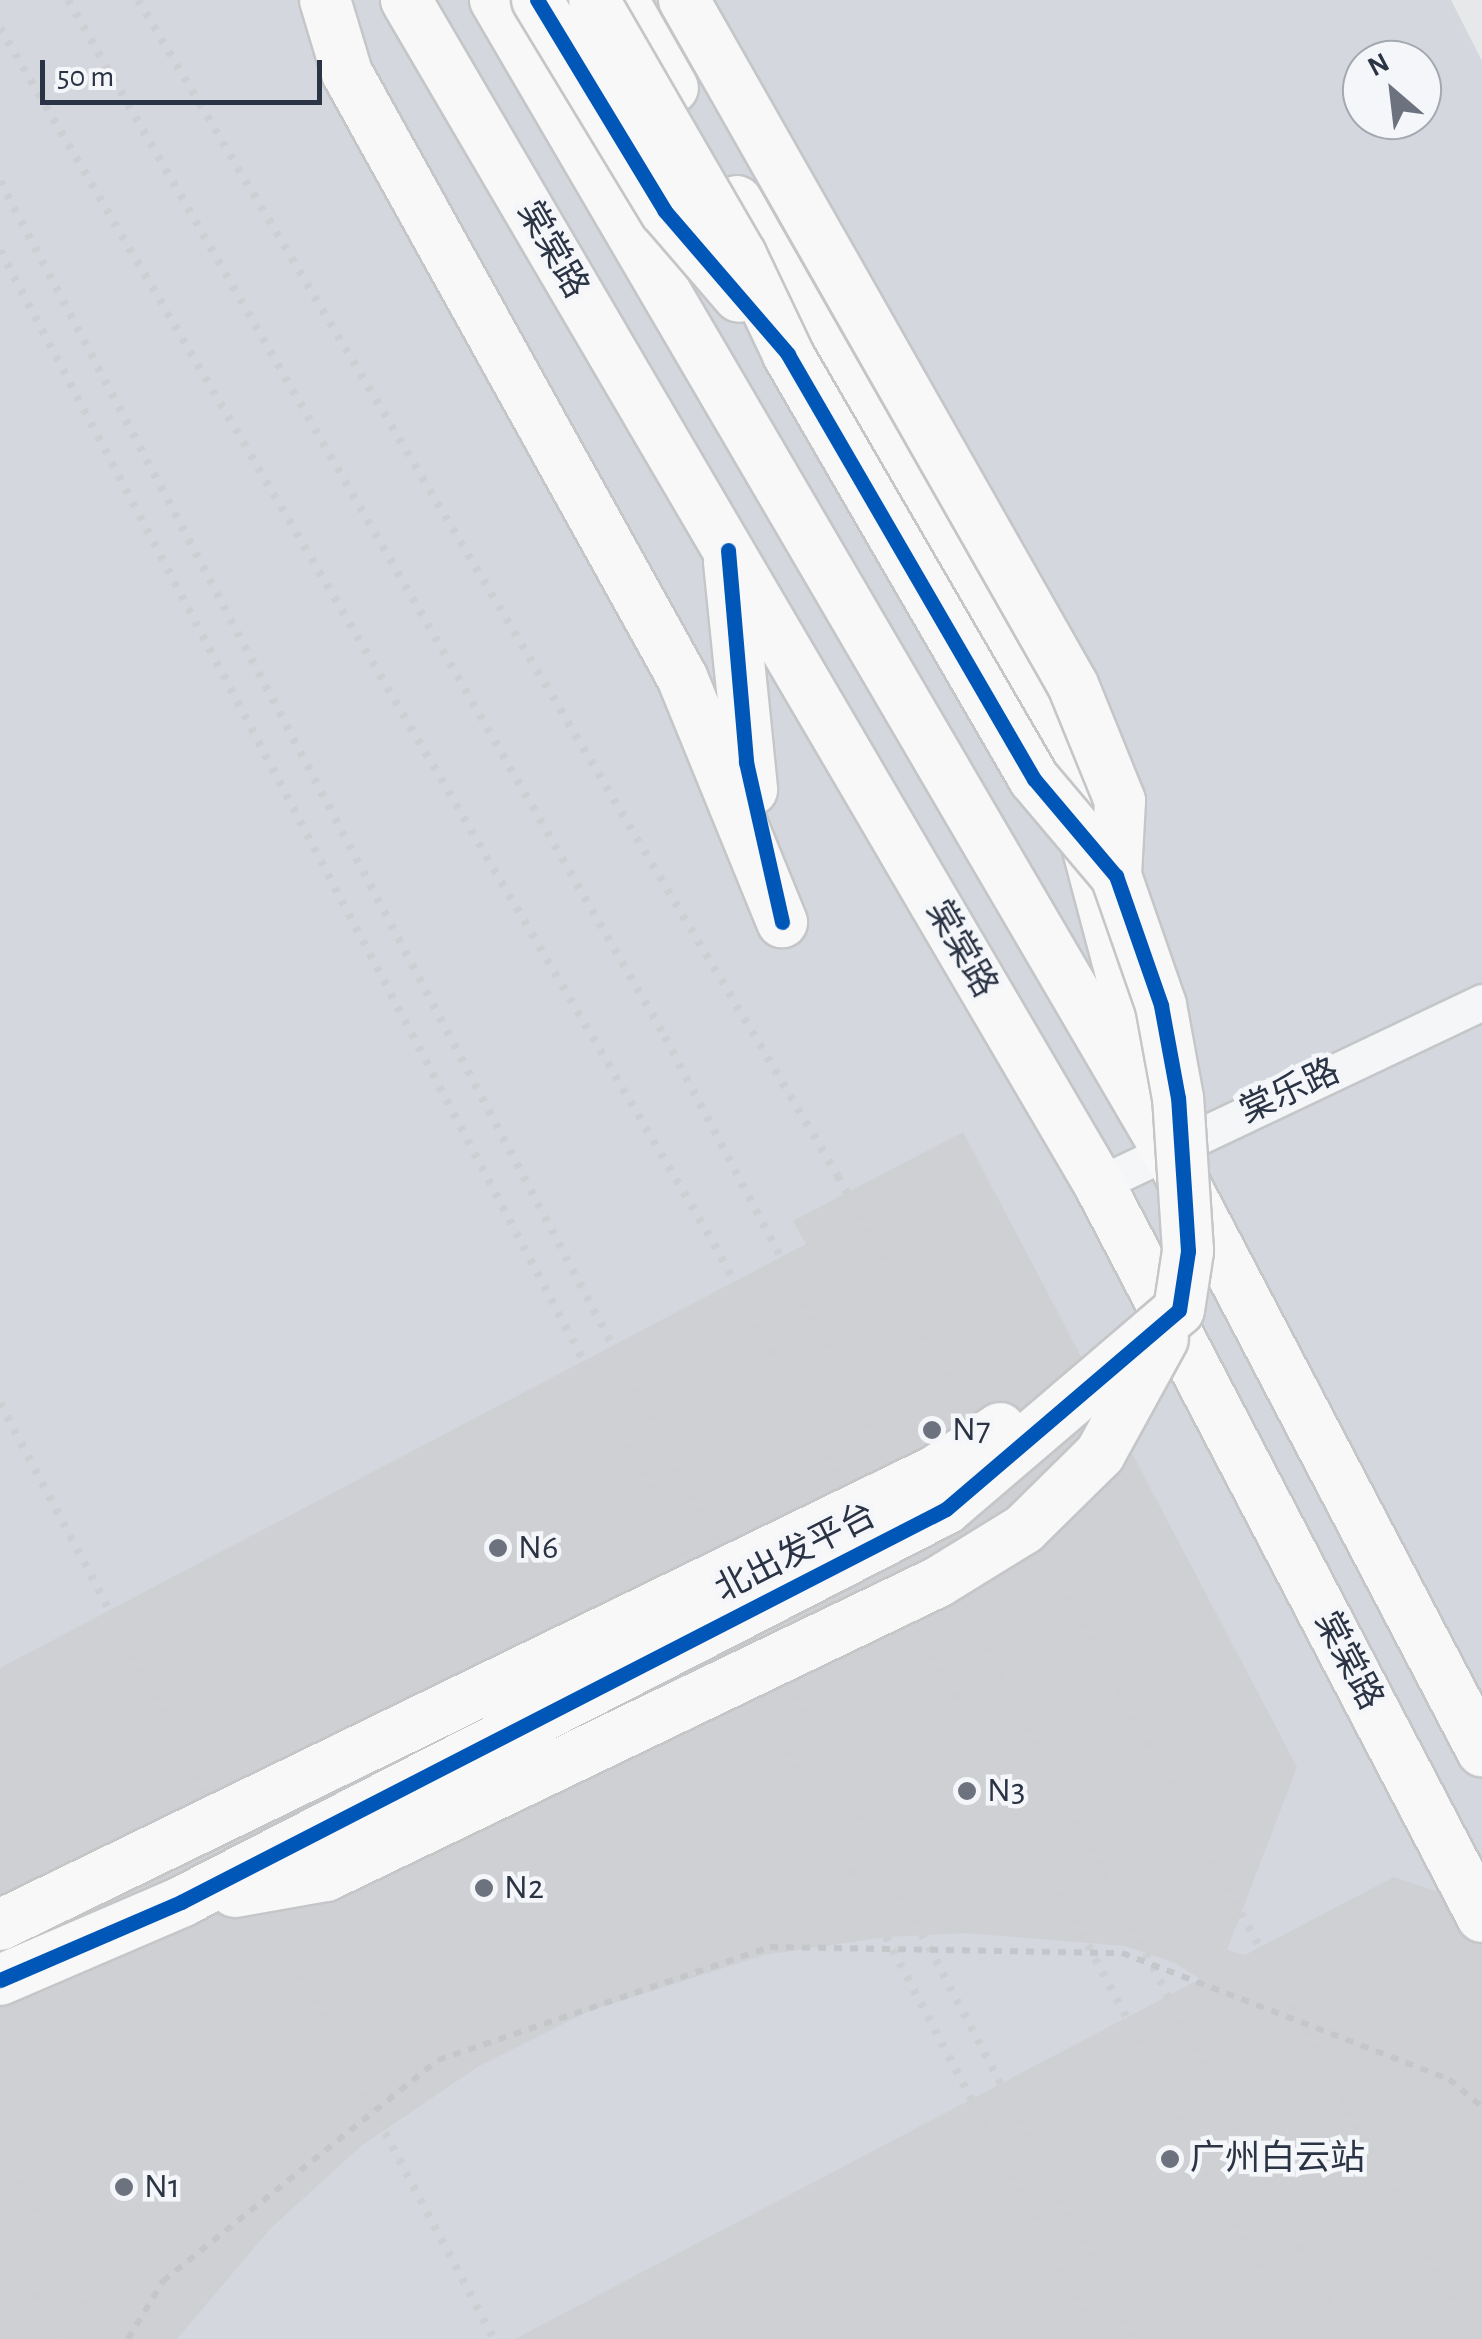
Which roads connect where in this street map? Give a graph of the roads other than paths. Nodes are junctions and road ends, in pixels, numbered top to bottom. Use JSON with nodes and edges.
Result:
{"nodes":[{"id":1,"x":325,"y":0,"type":"edge"},
{"id":2,"x":406,"y":0,"type":"edge"},
{"id":3,"x":495,"y":0,"type":"edge"},
{"id":4,"x":537,"y":0,"type":"edge"},
{"id":5,"x":594,"y":0,"type":"edge"},
{"id":6,"x":623,"y":0,"type":"edge"},
{"id":7,"x":684,"y":0,"type":"edge"},
{"id":8,"x":710,"y":0,"type":"edge"},
{"id":9,"x":734,"y":88,"type":"junction"},
{"id":10,"x":788,"y":354,"type":"junction"},
{"id":11,"x":728,"y":550,"type":"junction"},
{"id":12,"x":1116,"y":876,"type":"junction"},
{"id":13,"x":1482,"y":1002,"type":"edge"},
{"id":14,"x":1168,"y":1150,"type":"junction"},
{"id":15,"x":1099,"y":1184,"type":"junction"},
{"id":16,"x":1179,"y":1310,"type":"junction"},
{"id":17,"x":1482,"y":1751,"type":"edge"},
{"id":18,"x":181,"y":1902,"type":"junction"},
{"id":19,"x":1482,"y":1917,"type":"edge"},
{"id":20,"x":0,"y":1925,"type":"edge"},
{"id":21,"x":0,"y":1980,"type":"edge"}],
"edges":[{"from":1,"to":11,"type":"street"},
{"from":2,"to":11,"type":"street","name":"棠棠路"},
{"from":3,"to":14,"type":"street"},
{"from":4,"to":10,"type":"street","bridge":true},
{"from":5,"to":10,"type":"street","bridge":true},
{"from":6,"to":14,"type":"street"},
{"from":7,"to":9,"type":"street","bridge":true},
{"from":8,"to":9,"type":"street","bridge":true},
{"from":9,"to":12,"type":"street","bridge":true},
{"from":10,"to":12,"type":"street","bridge":true},
{"from":11,"to":15,"type":"street","name":"棠棠路"},
{"from":12,"to":16,"type":"street","name":"北出发平台","bridge":true},
{"from":13,"to":14,"type":"street","name":"棠乐路"},
{"from":14,"to":15,"type":"street","name":"棠乐路"},
{"from":14,"to":17,"type":"street"},
{"from":15,"to":19,"type":"street","name":"棠棠路"},
{"from":16,"to":18,"type":"street","name":"北出发平台","bridge":true},
{"from":16,"to":18,"type":"street","name":"北出发平台","bridge":true},
{"from":16,"to":20,"type":"street","name":"北出发平台","bridge":true},
{"from":18,"to":21,"type":"street","name":"北出发平台","bridge":true}]}
